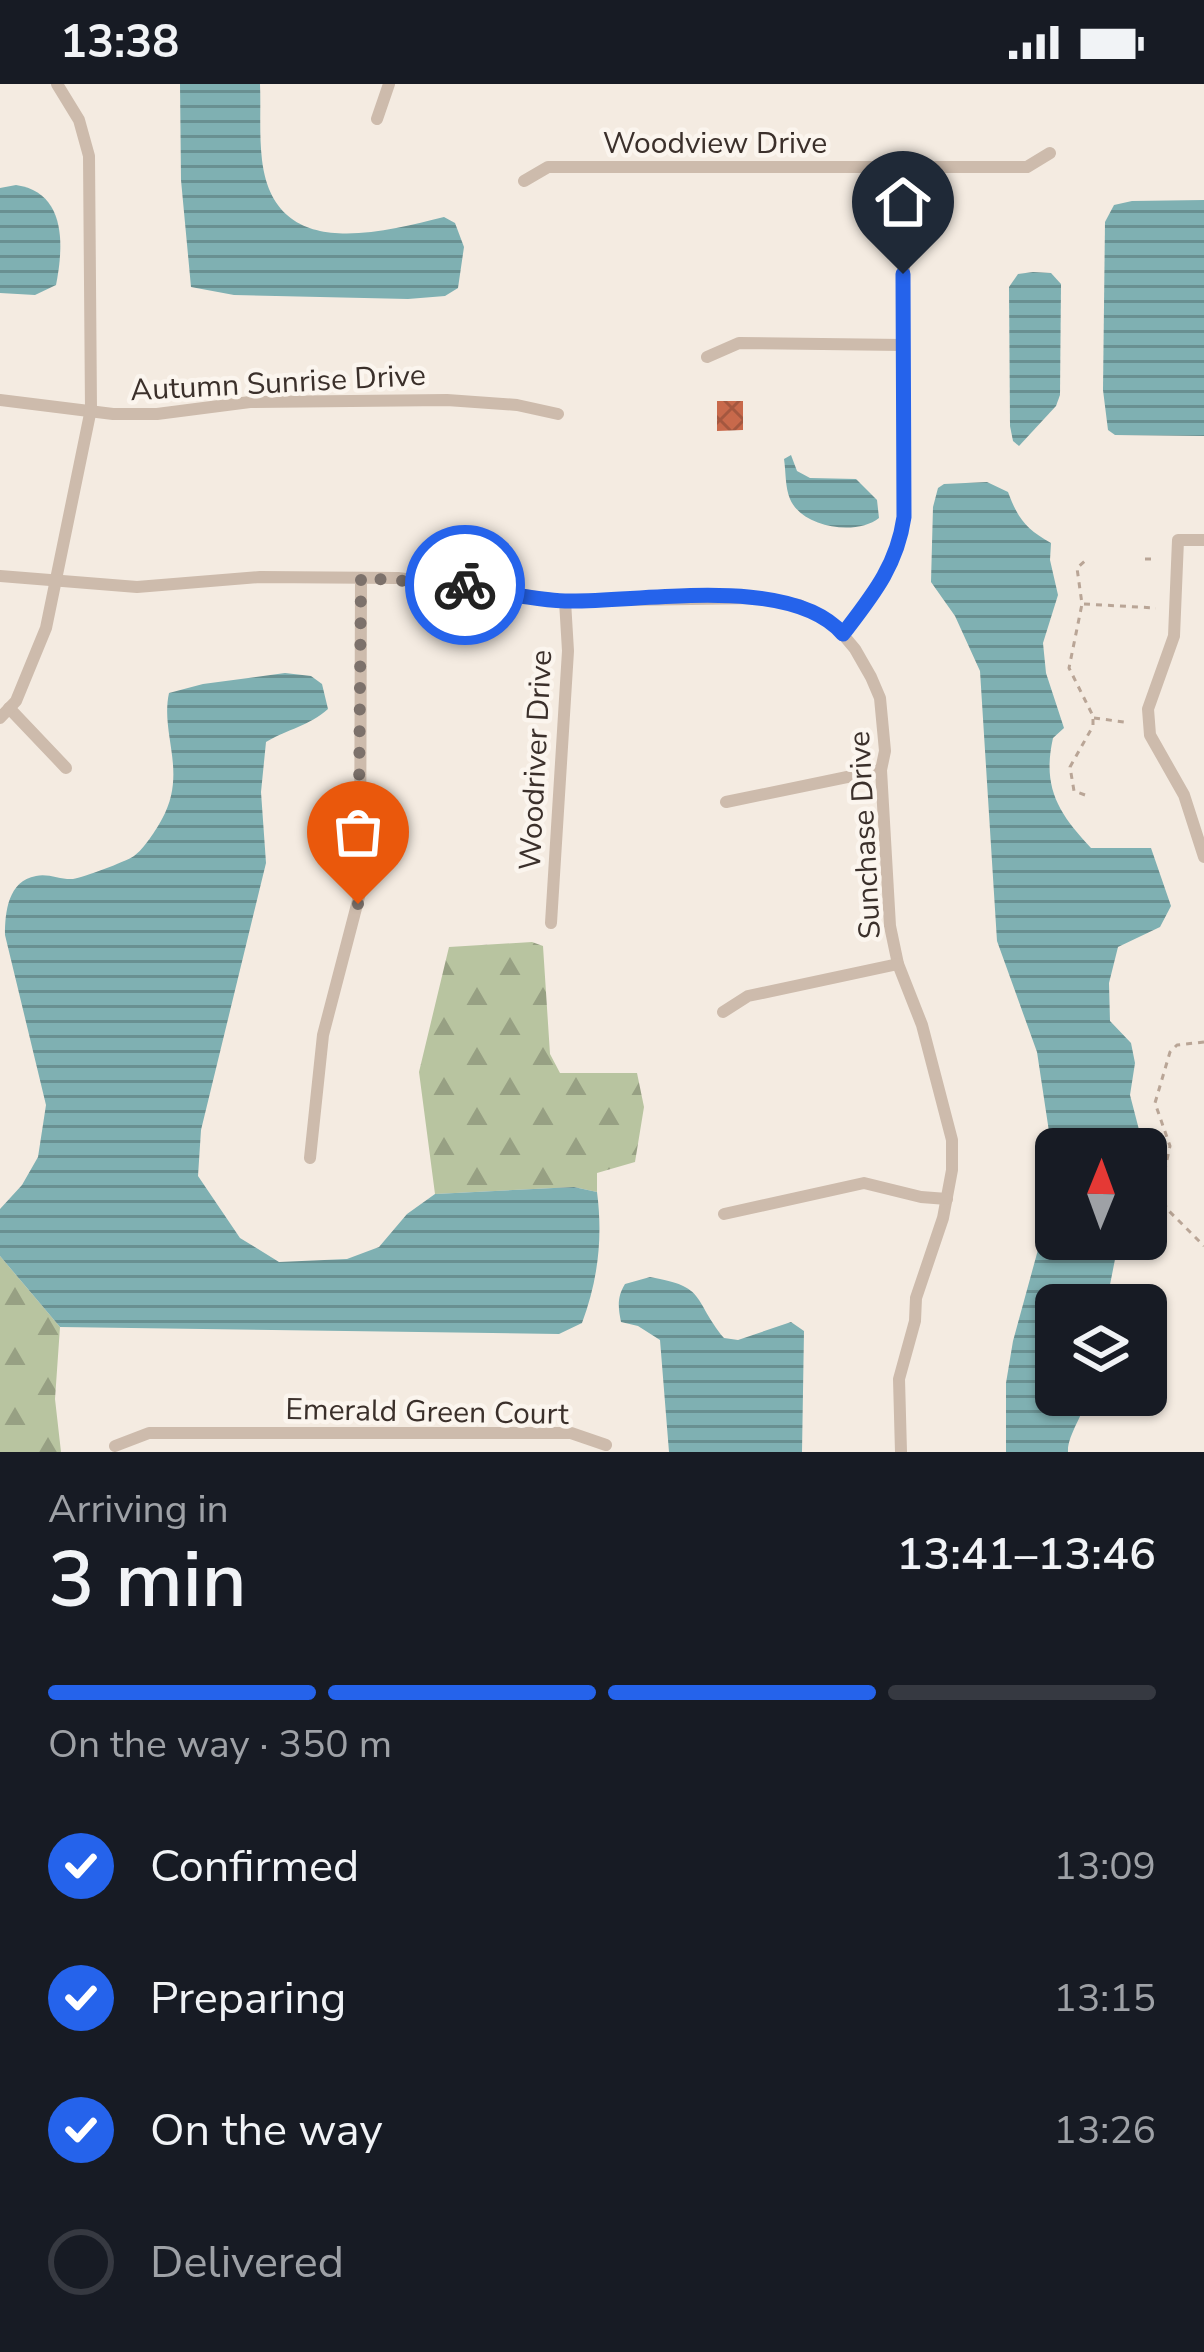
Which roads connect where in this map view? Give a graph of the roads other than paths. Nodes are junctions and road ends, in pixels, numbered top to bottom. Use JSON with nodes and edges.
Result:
{"nodes":[{"id":1,"x":57,"y":84,"type":"edge"},
{"id":2,"x":389,"y":84,"type":"edge"},
{"id":3,"x":377,"y":119,"type":"dead end"},
{"id":4,"x":1050,"y":153,"type":"dead end"},
{"id":5,"x":904,"y":166,"type":"junction"},
{"id":6,"x":524,"y":181,"type":"dead end"},
{"id":7,"x":903,"y":345,"type":"junction"},
{"id":8,"x":707,"y":357,"type":"dead end"},
{"id":9,"x":0,"y":400,"type":"edge"},
{"id":10,"x":91,"y":410,"type":"junction"},
{"id":11,"x":558,"y":414,"type":"dead end"},
{"id":12,"x":1204,"y":540,"type":"edge"},
{"id":13,"x":0,"y":576,"type":"edge"},
{"id":14,"x":58,"y":578,"type":"junction"},
{"id":15,"x":361,"y":578,"type":"junction"},
{"id":16,"x":565,"y":601,"type":"junction"},
{"id":17,"x":843,"y":634,"type":"junction"},
{"id":18,"x":5,"y":713,"type":"edge"},
{"id":19,"x":66,"y":768,"type":"dead end"},
{"id":20,"x":881,"y":770,"type":"junction"},
{"id":21,"x":726,"y":802,"type":"dead end"},
{"id":22,"x":1204,"y":857,"type":"edge"},
{"id":23,"x":550,"y":922,"type":"dead end"},
{"id":24,"x":898,"y":964,"type":"junction"},
{"id":25,"x":723,"y":1012,"type":"dead end"},
{"id":26,"x":310,"y":1158,"type":"dead end"},
{"id":27,"x":947,"y":1198,"type":"junction"},
{"id":28,"x":724,"y":1214,"type":"dead end"},
{"id":29,"x":247,"y":1435,"type":"junction"},
{"id":30,"x":606,"y":1445,"type":"dead end"},
{"id":31,"x":116,"y":1446,"type":"dead end"},
{"id":32,"x":247,"y":1452,"type":"edge"},
{"id":33,"x":901,"y":1452,"type":"edge"}],
"edges":[{"from":1,"to":10,"type":"street"},
{"from":2,"to":3,"type":"street"},
{"from":4,"to":5,"type":"street","name":"Woodview Drive"},
{"from":5,"to":6,"type":"street","name":"Woodview Drive"},
{"from":5,"to":7,"type":"street"},
{"from":7,"to":8,"type":"street"},
{"from":7,"to":17,"type":"street"},
{"from":9,"to":10,"type":"street","name":"Autumn Sunrise Drive"},
{"from":10,"to":11,"type":"street","name":"Autumn Sunrise Drive"},
{"from":10,"to":14,"type":"street"},
{"from":12,"to":22,"type":"street"},
{"from":13,"to":14,"type":"street","name":"Sunchase Drive"},
{"from":14,"to":15,"type":"street","name":"Sunchase Drive"},
{"from":14,"to":18,"type":"street"},
{"from":15,"to":16,"type":"street","name":"Sunchase Drive"},
{"from":15,"to":26,"type":"street"},
{"from":16,"to":17,"type":"street","name":"Sunchase Drive"},
{"from":16,"to":23,"type":"street","name":"Woodriver Drive"},
{"from":17,"to":20,"type":"street","name":"Sunchase Drive"},
{"from":18,"to":19,"type":"street"},
{"from":20,"to":21,"type":"street"},
{"from":20,"to":24,"type":"street","name":"Sunchase Drive"},
{"from":24,"to":25,"type":"street"},
{"from":24,"to":27,"type":"street","name":"Sunchase Drive"},
{"from":27,"to":28,"type":"street"},
{"from":27,"to":33,"type":"street","name":"Sunchase Drive"},
{"from":29,"to":30,"type":"street","name":"Emerald Green Court"},
{"from":29,"to":31,"type":"street","name":"Emerald Green Court"},
{"from":29,"to":32,"type":"street"}]}
